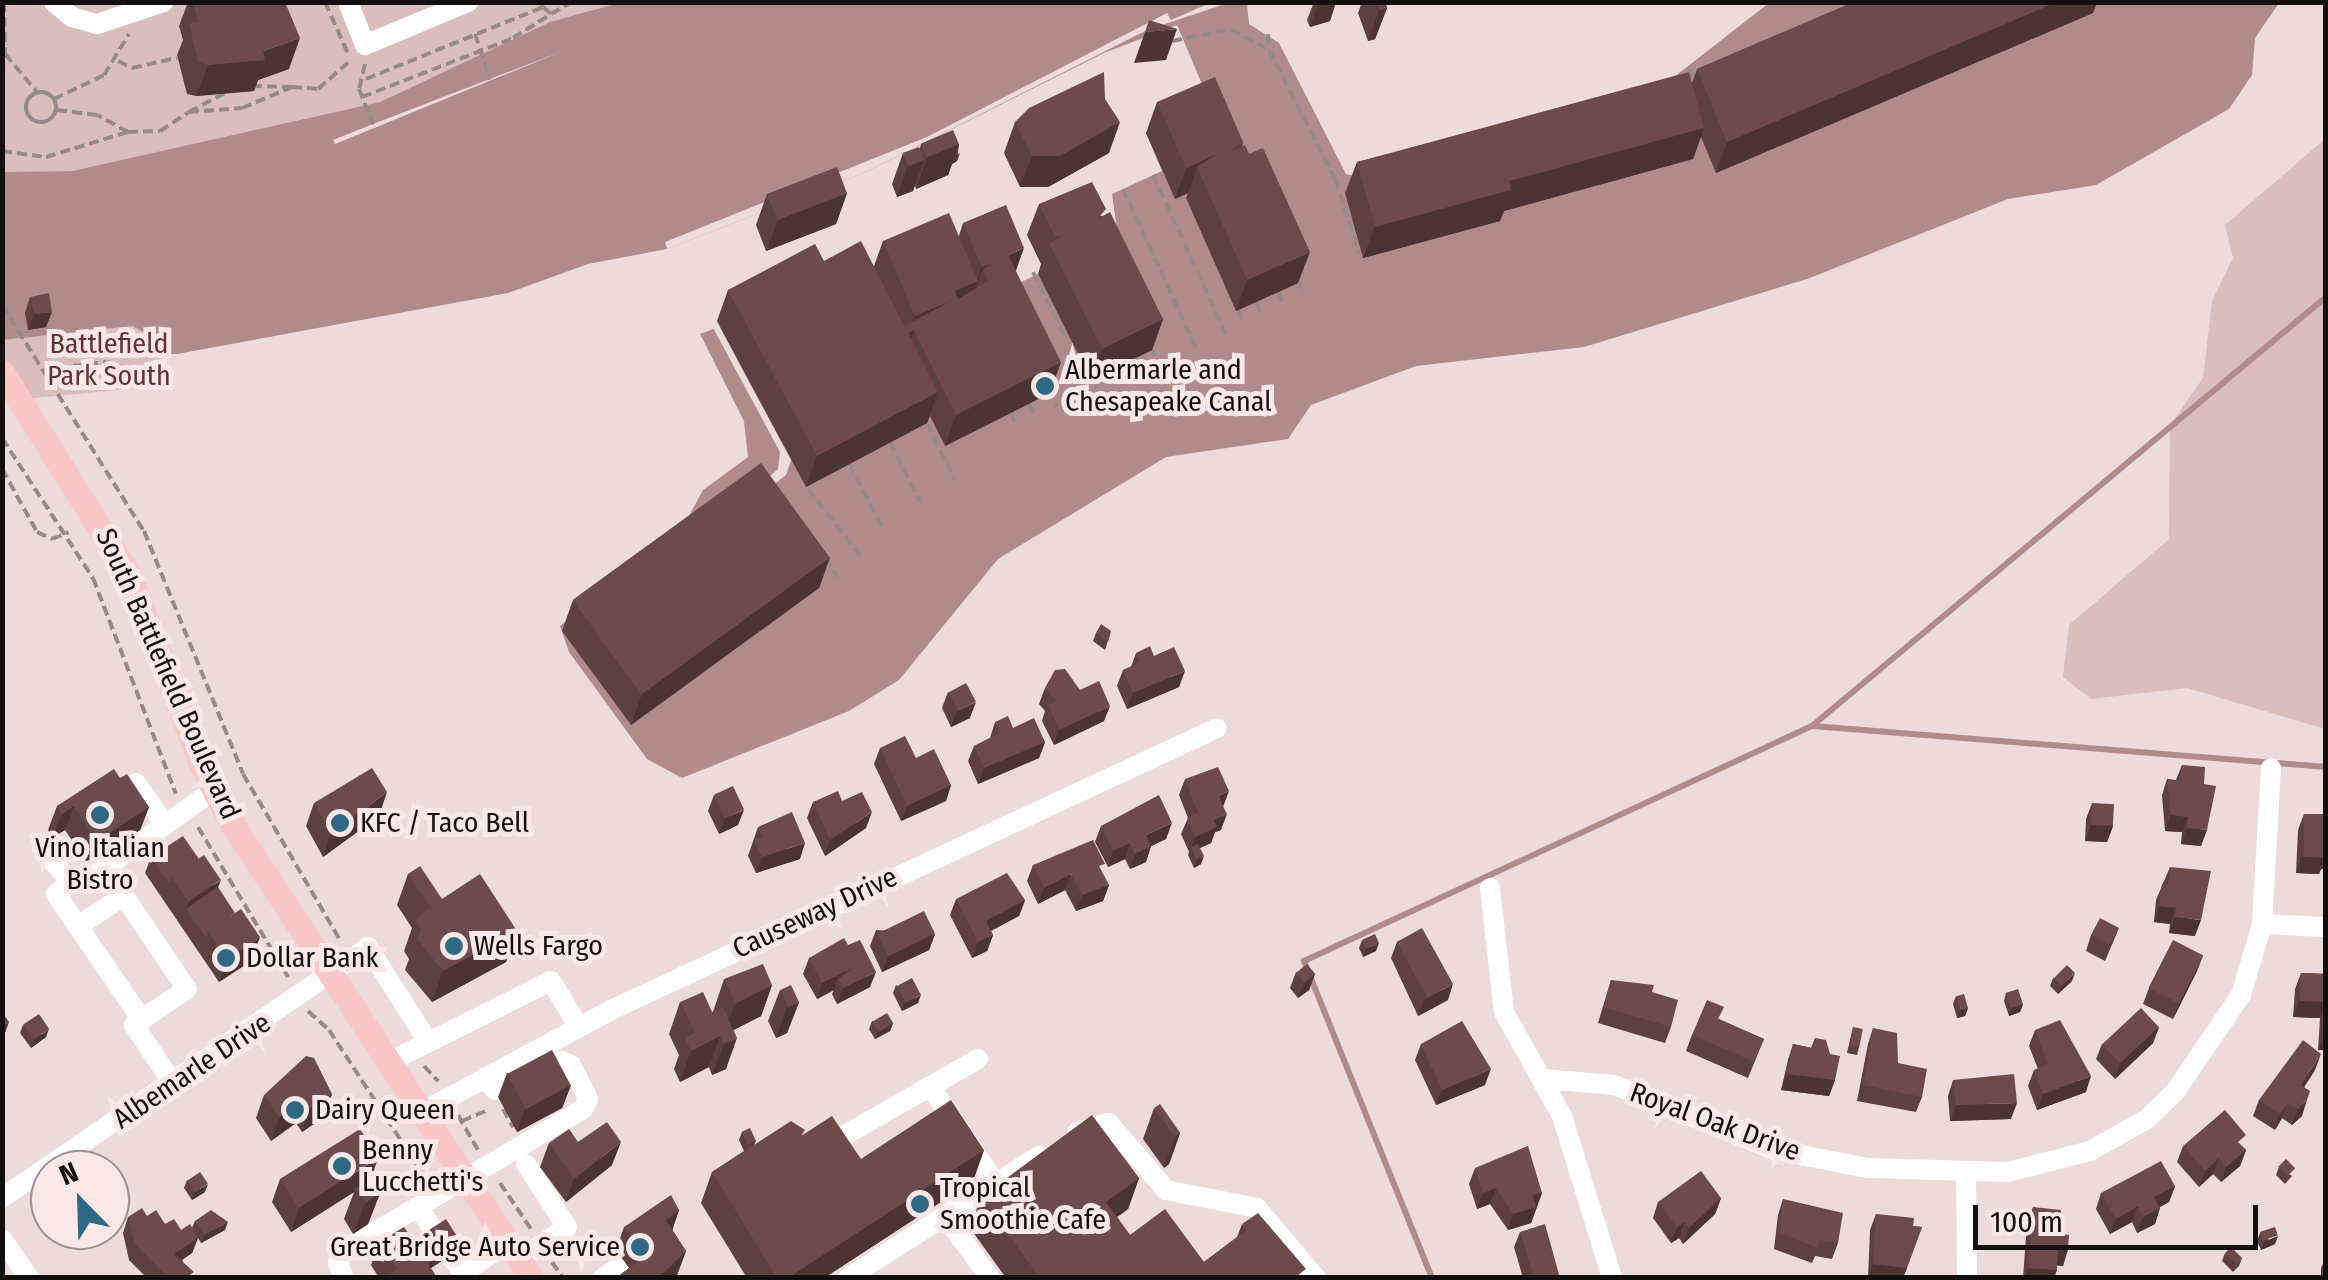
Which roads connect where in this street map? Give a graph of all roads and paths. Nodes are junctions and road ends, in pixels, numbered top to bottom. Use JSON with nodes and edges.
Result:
{"nodes":[{"id":1,"x":4,"y":2,"type":"edge"},
{"id":2,"x":54,"y":2,"type":"edge"},
{"id":3,"x":162,"y":2,"type":"edge"},
{"id":4,"x":348,"y":2,"type":"edge"},
{"id":5,"x":468,"y":2,"type":"edge"},
{"id":6,"x":572,"y":2,"type":"edge"},
{"id":7,"x":542,"y":5,"type":"edge"},
{"id":8,"x":551,"y":14,"type":"junction"},
{"id":9,"x":120,"y":32,"type":"dead end"},
{"id":10,"x":476,"y":34,"type":"junction"},
{"id":11,"x":1268,"y":34,"type":"dead end"},
{"id":12,"x":1172,"y":41,"type":"edge"},
{"id":13,"x":1270,"y":50,"type":"junction"},
{"id":14,"x":478,"y":51,"type":"junction"},
{"id":15,"x":177,"y":58,"type":"dead end"},
{"id":16,"x":352,"y":59,"type":"dead end"},
{"id":17,"x":118,"y":61,"type":"junction"},
{"id":18,"x":1689,"y":68,"type":"edge"},
{"id":19,"x":366,"y":78,"type":"dead end"},
{"id":20,"x":490,"y":80,"type":"dead end"},
{"id":21,"x":292,"y":87,"type":"junction"},
{"id":22,"x":243,"y":88,"type":"dead end"},
{"id":23,"x":230,"y":91,"type":"dead end"},
{"id":24,"x":37,"y":92,"type":"junction"},
{"id":25,"x":1700,"y":94,"type":"edge"},
{"id":26,"x":54,"y":99,"type":"junction"},
{"id":27,"x":56,"y":110,"type":"junction"},
{"id":28,"x":188,"y":112,"type":"junction"},
{"id":29,"x":373,"y":124,"type":"dead end"},
{"id":30,"x":128,"y":132,"type":"junction"},
{"id":31,"x":2,"y":151,"type":"edge"},
{"id":32,"x":1346,"y":174,"type":"dead end"},
{"id":33,"x":1153,"y":175,"type":"dead end"},
{"id":34,"x":1334,"y":180,"type":"junction"},
{"id":35,"x":1123,"y":189,"type":"dead end"},
{"id":36,"x":1360,"y":253,"type":"dead end"},
{"id":37,"x":1291,"y":266,"type":"edge"},
{"id":38,"x":1033,"y":272,"type":"dead end"},
{"id":39,"x":1278,"y":292,"type":"dead end"},
{"id":40,"x":1304,"y":295,"type":"dead end"},
{"id":41,"x":1256,"y":302,"type":"dead end"},
{"id":42,"x":1283,"y":304,"type":"dead end"},
{"id":43,"x":2,"y":305,"type":"edge"},
{"id":44,"x":1238,"y":310,"type":"dead end"},
{"id":45,"x":1261,"y":314,"type":"dead end"},
{"id":46,"x":1243,"y":322,"type":"dead end"},
{"id":47,"x":1144,"y":334,"type":"edge"},
{"id":48,"x":1064,"y":336,"type":"dead end"},
{"id":49,"x":1227,"y":336,"type":"dead end"},
{"id":50,"x":1197,"y":350,"type":"dead end"},
{"id":51,"x":1133,"y":359,"type":"dead end"},
{"id":52,"x":1158,"y":362,"type":"dead end"},
{"id":53,"x":1109,"y":371,"type":"dead end"},
{"id":54,"x":1139,"y":371,"type":"dead end"},
{"id":55,"x":2,"y":372,"type":"edge"},
{"id":56,"x":140,"y":372,"type":"dead end"},
{"id":57,"x":1041,"y":376,"type":"edge"},
{"id":58,"x":1093,"y":379,"type":"dead end"},
{"id":59,"x":48,"y":380,"type":"junction"},
{"id":60,"x":1115,"y":382,"type":"dead end"},
{"id":61,"x":1098,"y":390,"type":"dead end"},
{"id":62,"x":1029,"y":404,"type":"dead end"},
{"id":63,"x":1057,"y":406,"type":"dead end"},
{"id":64,"x":1010,"y":413,"type":"dead end"},
{"id":65,"x":1036,"y":417,"type":"dead end"},
{"id":66,"x":927,"y":423,"type":"dead end"},
{"id":67,"x":1017,"y":426,"type":"dead end"},
{"id":68,"x":890,"y":442,"type":"dead end"},
{"id":69,"x":849,"y":464,"type":"dead end"},
{"id":70,"x":2,"y":469,"type":"edge"},
{"id":71,"x":956,"y":480,"type":"dead end"},
{"id":72,"x":808,"y":489,"type":"dead end"},
{"id":73,"x":920,"y":502,"type":"dead end"},
{"id":74,"x":882,"y":526,"type":"dead end"},
{"id":75,"x":69,"y":532,"type":"dead end"},
{"id":76,"x":816,"y":546,"type":"edge"},
{"id":77,"x":863,"y":559,"type":"dead end"},
{"id":78,"x":838,"y":577,"type":"dead end"},
{"id":79,"x":1217,"y":728,"type":"dead end"},
{"id":80,"x":2272,"y":768,"type":"dead end"},
{"id":81,"x":136,"y":783,"type":"edge"},
{"id":82,"x":214,"y":790,"type":"junction"},
{"id":83,"x":165,"y":825,"type":"junction"},
{"id":84,"x":42,"y":848,"type":"dead end"},
{"id":85,"x":105,"y":868,"type":"junction"},
{"id":86,"x":71,"y":884,"type":"junction"},
{"id":87,"x":1490,"y":888,"type":"dead end"},
{"id":88,"x":124,"y":896,"type":"junction"},
{"id":89,"x":2262,"y":924,"type":"junction"},
{"id":90,"x":78,"y":926,"type":"junction"},
{"id":91,"x":2326,"y":927,"type":"edge"},
{"id":92,"x":361,"y":954,"type":"junction"},
{"id":93,"x":331,"y":978,"type":"junction"},
{"id":94,"x":142,"y":1020,"type":"junction"},
{"id":95,"x":579,"y":1027,"type":"junction"},
{"id":96,"x":421,"y":1046,"type":"junction"},
{"id":97,"x":978,"y":1059,"type":"dead end"},
{"id":98,"x":388,"y":1063,"type":"junction"},
{"id":99,"x":484,"y":1078,"type":"junction"},
{"id":100,"x":1543,"y":1079,"type":"junction"},
{"id":101,"x":174,"y":1084,"type":"junction"},
{"id":102,"x":930,"y":1086,"type":"junction"},
{"id":103,"x":449,"y":1097,"type":"junction"},
{"id":104,"x":420,"y":1113,"type":"junction"},
{"id":105,"x":462,"y":1121,"type":"junction"},
{"id":106,"x":847,"y":1134,"type":"edge"},
{"id":107,"x":518,"y":1139,"type":"junction"},
{"id":108,"x":486,"y":1162,"type":"junction"},
{"id":109,"x":1966,"y":1174,"type":"junction"},
{"id":110,"x":462,"y":1176,"type":"junction"},
{"id":111,"x":996,"y":1184,"type":"junction"},
{"id":112,"x":2,"y":1198,"type":"edge"},
{"id":113,"x":418,"y":1206,"type":"junction"},
{"id":114,"x":945,"y":1216,"type":"junction"},
{"id":115,"x":2,"y":1239,"type":"edge"},
{"id":116,"x":541,"y":1245,"type":"junction"},
{"id":117,"x":519,"y":1260,"type":"edge"},
{"id":118,"x":29,"y":1278,"type":"edge"},
{"id":119,"x":344,"y":1278,"type":"edge"},
{"id":120,"x":563,"y":1278,"type":"edge"},
{"id":121,"x":603,"y":1278,"type":"edge"},
{"id":122,"x":631,"y":1278,"type":"edge"},
{"id":123,"x":848,"y":1278,"type":"edge"},
{"id":124,"x":990,"y":1278,"type":"edge"},
{"id":125,"x":1316,"y":1278,"type":"edge"},
{"id":126,"x":1612,"y":1278,"type":"edge"},
{"id":127,"x":1967,"y":1278,"type":"edge"}],
"edges":[{"from":1,"to":24,"type":"path"},
{"from":2,"to":3,"type":"street"},
{"from":4,"to":5,"type":"street"},
{"from":6,"to":8,"type":"path"},
{"from":7,"to":8,"type":"path"},
{"from":7,"to":10,"type":"path"},
{"from":8,"to":14,"type":"path"},
{"from":9,"to":17,"type":"path"},
{"from":10,"to":14,"type":"path"},
{"from":10,"to":19,"type":"path"},
{"from":11,"to":13,"type":"path"},
{"from":12,"to":13,"type":"path"},
{"from":13,"to":34,"type":"path"},
{"from":14,"to":20,"type":"path"},
{"from":14,"to":29,"type":"path"},
{"from":15,"to":17,"type":"path"},
{"from":16,"to":21,"type":"path"},
{"from":17,"to":26,"type":"path"},
{"from":18,"to":25,"type":"path"},
{"from":21,"to":22,"type":"path"},
{"from":21,"to":28,"type":"path"},
{"from":23,"to":28,"type":"path"},
{"from":24,"to":26,"type":"path"},
{"from":24,"to":27,"type":"path"},
{"from":26,"to":27,"type":"path"},
{"from":27,"to":30,"type":"path"},
{"from":28,"to":30,"type":"path"},
{"from":30,"to":31,"type":"path"},
{"from":32,"to":34,"type":"path"},
{"from":33,"to":49,"type":"path"},
{"from":34,"to":36,"type":"path"},
{"from":35,"to":50,"type":"path"},
{"from":37,"to":40,"type":"path"},
{"from":38,"to":48,"type":"path"},
{"from":39,"to":42,"type":"path"},
{"from":41,"to":45,"type":"path"},
{"from":43,"to":59,"type":"path"},
{"from":44,"to":46,"type":"path"},
{"from":47,"to":52,"type":"path"},
{"from":51,"to":54,"type":"path"},
{"from":53,"to":60,"type":"path"},
{"from":55,"to":82,"type":"main road","name":"South Battlefield Boulevard"},
{"from":56,"to":59,"type":"path"},
{"from":57,"to":63,"type":"path"},
{"from":58,"to":61,"type":"path"},
{"from":59,"to":92,"type":"path"},
{"from":62,"to":65,"type":"path"},
{"from":64,"to":67,"type":"path"},
{"from":66,"to":71,"type":"path"},
{"from":68,"to":73,"type":"path"},
{"from":69,"to":74,"type":"path"},
{"from":70,"to":75,"type":"path"},
{"from":72,"to":77,"type":"path"},
{"from":76,"to":78,"type":"path"},
{"from":79,"to":95,"type":"street","name":"Causeway Drive"},
{"from":80,"to":89,"type":"street","name":"Royal Oak Drive"},
{"from":81,"to":83,"type":"street"},
{"from":82,"to":83,"type":"street"},
{"from":82,"to":93,"type":"main road","name":"South Battlefield Boulevard"},
{"from":83,"to":85,"type":"street"},
{"from":84,"to":86,"type":"street"},
{"from":85,"to":86,"type":"street"},
{"from":85,"to":88,"type":"street"},
{"from":86,"to":90,"type":"street"},
{"from":87,"to":100,"type":"street"},
{"from":88,"to":90,"type":"street"},
{"from":88,"to":94,"type":"street"},
{"from":89,"to":91,"type":"street"},
{"from":89,"to":109,"type":"street","name":"Royal Oak Drive"},
{"from":90,"to":94,"type":"street"},
{"from":92,"to":93,"type":"street","name":"Albemarle Drive"},
{"from":92,"to":96,"type":"street"},
{"from":93,"to":98,"type":"main road","name":"South Battlefield Boulevard"},
{"from":93,"to":101,"type":"street","name":"Albemarle Drive"},
{"from":94,"to":101,"type":"street"},
{"from":95,"to":96,"type":"street"},
{"from":95,"to":99,"type":"street","name":"Causeway Drive"},
{"from":96,"to":98,"type":"street"},
{"from":96,"to":103,"type":"path"},
{"from":97,"to":102,"type":"street"},
{"from":98,"to":104,"type":"main road","name":"South Battlefield Boulevard"},
{"from":99,"to":103,"type":"street","name":"Causeway Drive"},
{"from":99,"to":107,"type":"street"},
{"from":100,"to":109,"type":"street","name":"Royal Oak Drive"},
{"from":100,"to":126,"type":"street"},
{"from":101,"to":112,"type":"street","name":"Albemarle Drive"},
{"from":102,"to":106,"type":"street"},
{"from":102,"to":111,"type":"street"},
{"from":103,"to":104,"type":"street","name":"Causeway Drive"},
{"from":103,"to":105,"type":"path"},
{"from":104,"to":110,"type":"main road","name":"South Battlefield Boulevard"},
{"from":105,"to":107,"type":"path"},
{"from":105,"to":108,"type":"path"},
{"from":107,"to":108,"type":"street"},
{"from":107,"to":116,"type":"street"},
{"from":108,"to":110,"type":"street"},
{"from":108,"to":116,"type":"path"},
{"from":109,"to":127,"type":"street"},
{"from":110,"to":113,"type":"street"},
{"from":110,"to":117,"type":"main road","name":"South Battlefield Boulevard"},
{"from":111,"to":114,"type":"street"},
{"from":111,"to":125,"type":"street"},
{"from":113,"to":117,"type":"street"},
{"from":113,"to":119,"type":"street"},
{"from":114,"to":123,"type":"street"},
{"from":114,"to":124,"type":"street"},
{"from":115,"to":118,"type":"street"},
{"from":116,"to":117,"type":"street"},
{"from":116,"to":120,"type":"path"},
{"from":121,"to":122,"type":"street"}]}
